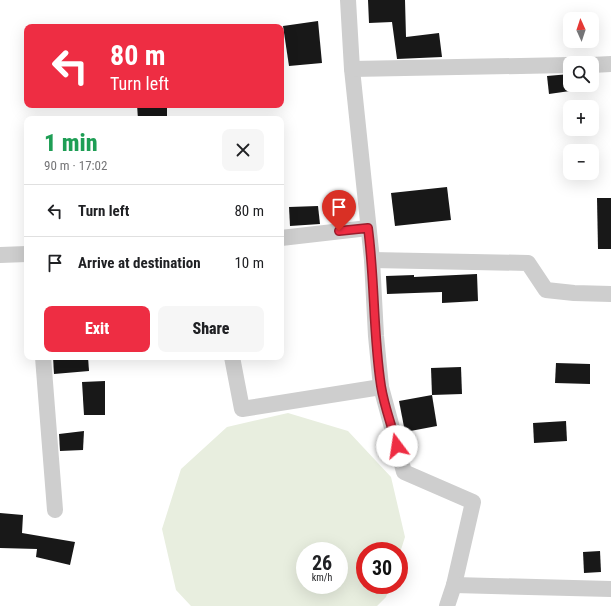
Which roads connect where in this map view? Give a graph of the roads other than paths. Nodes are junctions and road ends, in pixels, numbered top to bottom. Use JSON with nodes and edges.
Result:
{"nodes":[{"id":1,"x":348,"y":0,"type":"edge"},
{"id":2,"x":611,"y":64,"type":"edge"},
{"id":3,"x":563,"y":65,"type":"edge"},
{"id":4,"x":599,"y":65,"type":"edge"},
{"id":5,"x":352,"y":69,"type":"junction"},
{"id":6,"x":368,"y":228,"type":"junction"},
{"id":7,"x":284,"y":238,"type":"edge"},
{"id":8,"x":24,"y":254,"type":"edge"},
{"id":9,"x":0,"y":255,"type":"edge"},
{"id":10,"x":372,"y":260,"type":"junction"},
{"id":11,"x":611,"y":294,"type":"edge"},
{"id":12,"x":42,"y":360,"type":"edge"},
{"id":13,"x":233,"y":360,"type":"edge"},
{"id":14,"x":381,"y":387,"type":"junction"},
{"id":15,"x":55,"y":510,"type":"dead end"},
{"id":16,"x":454,"y":585,"type":"junction"},
{"id":17,"x":611,"y":589,"type":"edge"},
{"id":18,"x":447,"y":606,"type":"edge"}],
"edges":[{"from":1,"to":5,"type":"street"},
{"from":2,"to":4,"type":"street"},
{"from":3,"to":5,"type":"street"},
{"from":5,"to":6,"type":"street"},
{"from":6,"to":7,"type":"street"},
{"from":6,"to":10,"type":"street"},
{"from":8,"to":9,"type":"street"},
{"from":10,"to":11,"type":"street"},
{"from":10,"to":14,"type":"street"},
{"from":12,"to":15,"type":"street"},
{"from":13,"to":14,"type":"street"},
{"from":14,"to":16,"type":"street"},
{"from":16,"to":17,"type":"street"},
{"from":16,"to":18,"type":"street"}]}
